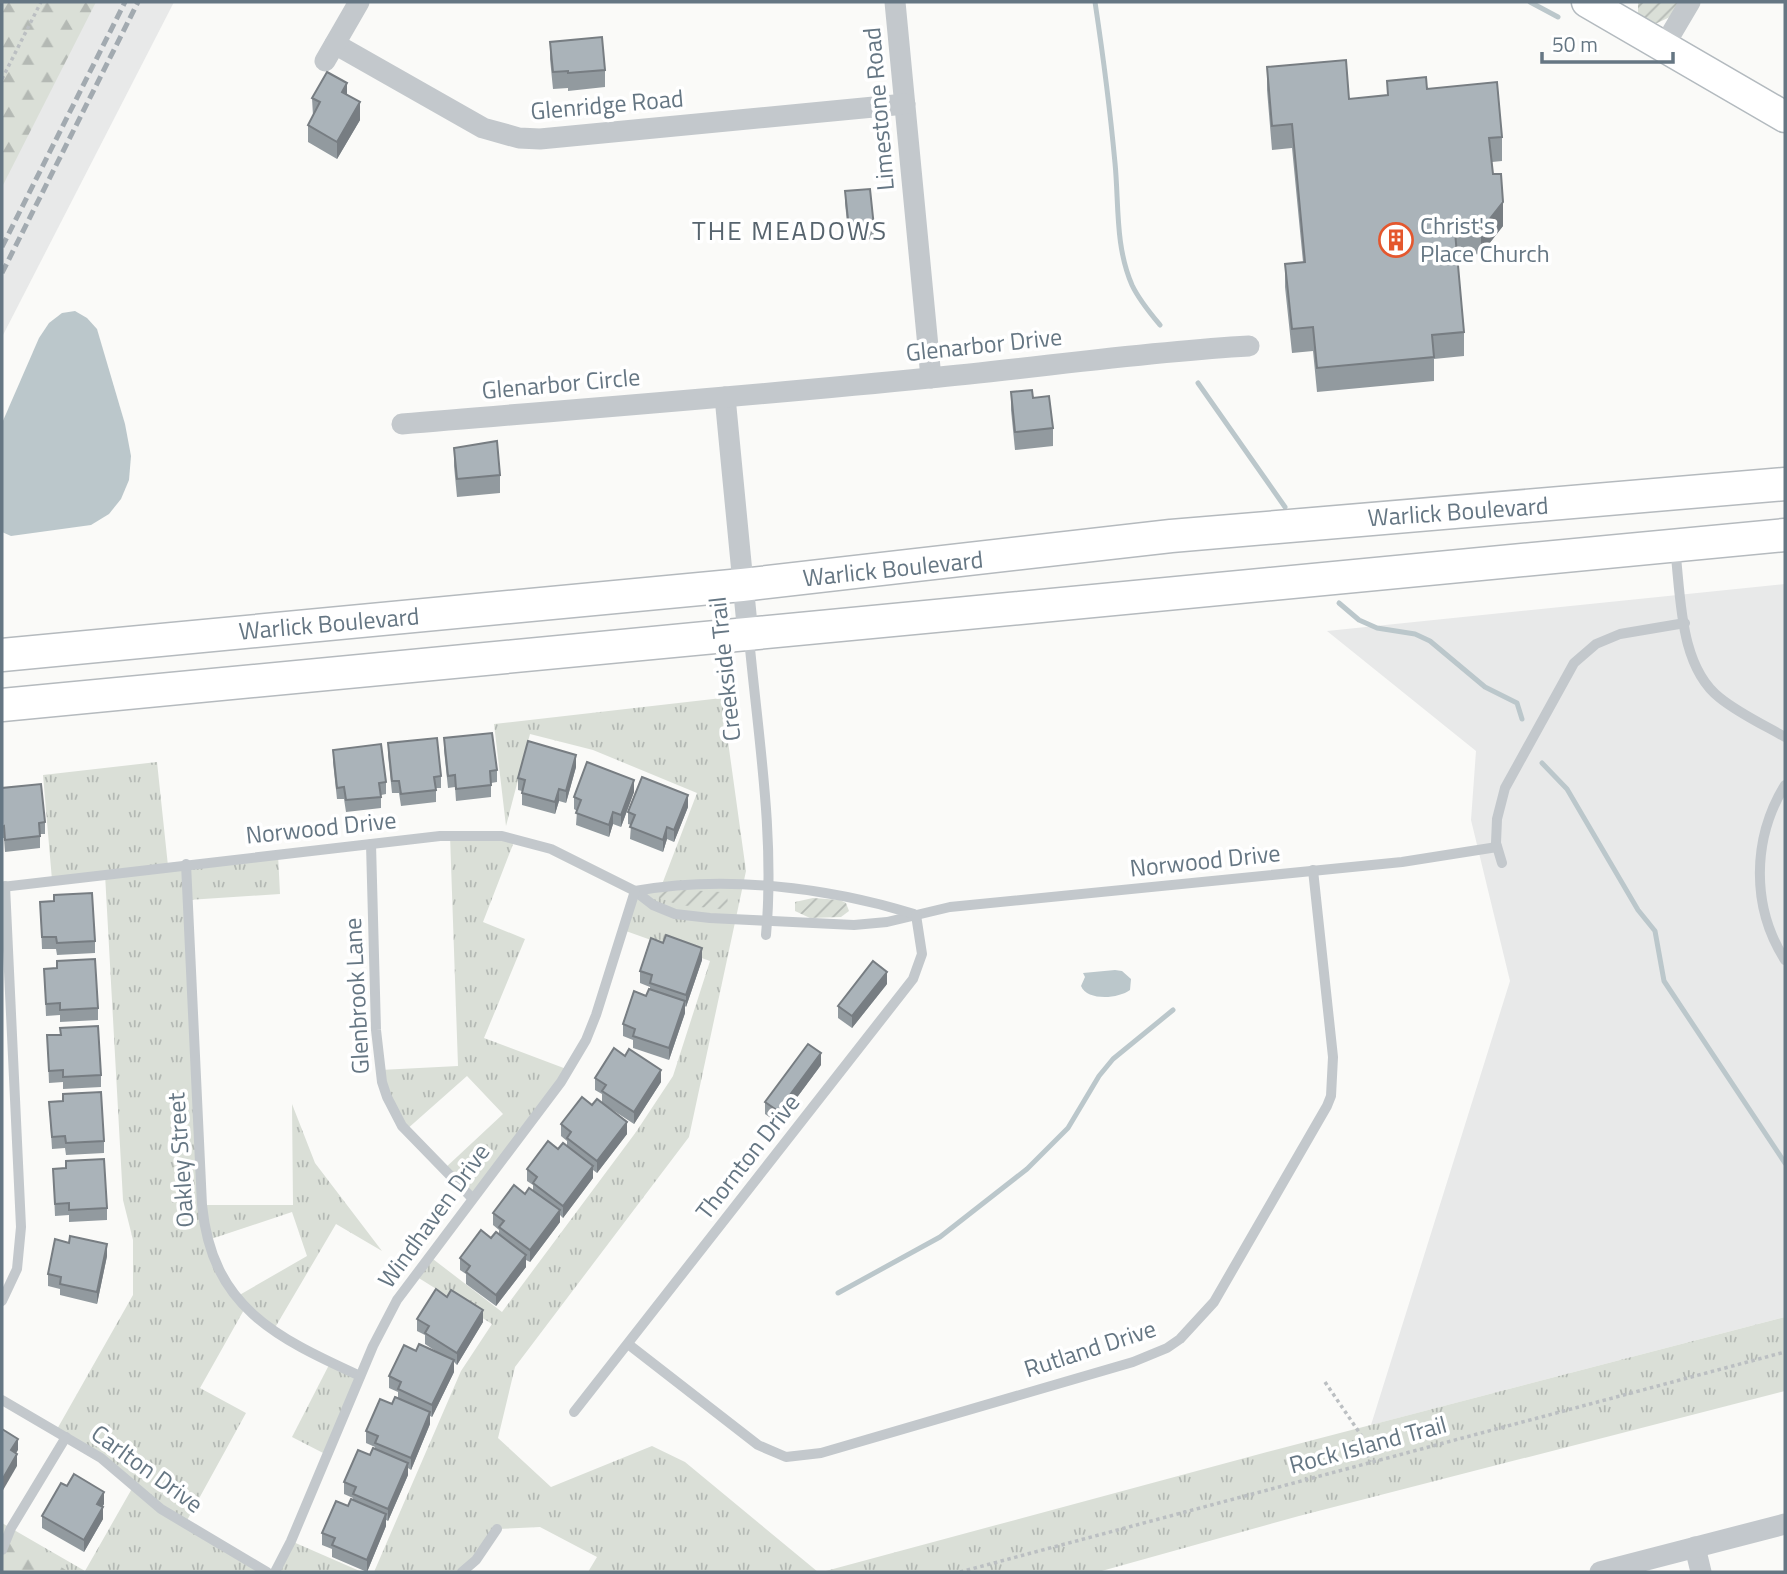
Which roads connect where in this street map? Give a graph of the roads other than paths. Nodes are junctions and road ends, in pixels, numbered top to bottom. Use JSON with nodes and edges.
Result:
{"nodes":[{"id":1,"x":359,"y":2,"type":"edge"},
{"id":2,"x":895,"y":2,"type":"edge"},
{"id":3,"x":1587,"y":2,"type":"edge"},
{"id":4,"x":1690,"y":2,"type":"edge"},
{"id":5,"x":1623,"y":11,"type":"edge"},
{"id":6,"x":1664,"y":46,"type":"junction"},
{"id":7,"x":905,"y":104,"type":"junction"},
{"id":8,"x":1783,"y":115,"type":"edge"},
{"id":9,"x":1249,"y":346,"type":"dead end"},
{"id":10,"x":931,"y":378,"type":"junction"},
{"id":11,"x":725,"y":397,"type":"junction"},
{"id":12,"x":402,"y":424,"type":"dead end"},
{"id":13,"x":1785,"y":484,"type":"edge"},
{"id":14,"x":1785,"y":534,"type":"edge"},
{"id":15,"x":1675,"y":545,"type":"junction"},
{"id":16,"x":742,"y":585,"type":"junction"},
{"id":17,"x":1685,"y":623,"type":"junction"},
{"id":18,"x":748,"y":635,"type":"junction"},
{"id":19,"x":2,"y":655,"type":"edge"},
{"id":20,"x":2,"y":705,"type":"edge"},
{"id":21,"x":1785,"y":737,"type":"edge"},
{"id":22,"x":1785,"y":785,"type":"edge"},
{"id":23,"x":372,"y":844,"type":"junction"},
{"id":24,"x":1497,"y":847,"type":"junction"},
{"id":25,"x":1502,"y":863,"type":"dead end"},
{"id":26,"x":186,"y":864,"type":"junction"},
{"id":27,"x":1313,"y":870,"type":"junction"},
{"id":28,"x":4,"y":886,"type":"edge"},
{"id":29,"x":769,"y":888,"type":"junction"},
{"id":30,"x":635,"y":891,"type":"junction"},
{"id":31,"x":916,"y":915,"type":"junction"},
{"id":32,"x":767,"y":920,"type":"junction"},
{"id":33,"x":766,"y":935,"type":"dead end"},
{"id":34,"x":1785,"y":960,"type":"edge"},
{"id":35,"x":472,"y":1198,"type":"junction"},
{"id":36,"x":2,"y":1301,"type":"edge"},
{"id":37,"x":628,"y":1344,"type":"junction"},
{"id":38,"x":360,"y":1376,"type":"junction"},
{"id":39,"x":2,"y":1400,"type":"edge"},
{"id":40,"x":574,"y":1412,"type":"dead end"},
{"id":41,"x":66,"y":1437,"type":"junction"},
{"id":42,"x":1785,"y":1524,"type":"edge"},
{"id":43,"x":497,"y":1529,"type":"dead end"},
{"id":44,"x":1695,"y":1547,"type":"junction"},
{"id":45,"x":2,"y":1550,"type":"edge"},
{"id":46,"x":267,"y":1572,"type":"edge"},
{"id":47,"x":275,"y":1572,"type":"edge"},
{"id":48,"x":462,"y":1572,"type":"edge"},
{"id":49,"x":1600,"y":1572,"type":"edge"},
{"id":50,"x":1701,"y":1572,"type":"edge"}],
"edges":[{"from":1,"to":7,"type":"street","name":"Glenridge Road"},
{"from":2,"to":7,"type":"street","name":"Limestone Road"},
{"from":3,"to":5,"type":"street"},
{"from":4,"to":6,"type":"street"},
{"from":5,"to":6,"type":"street"},
{"from":6,"to":8,"type":"street"},
{"from":7,"to":10,"type":"street","name":"Limestone Road"},
{"from":9,"to":10,"type":"street","name":"Glenarbor Drive"},
{"from":10,"to":11,"type":"street","name":"Glenarbor Drive"},
{"from":11,"to":12,"type":"street","name":"Glenarbor Circle"},
{"from":11,"to":16,"type":"street","name":"Creekside Trail"},
{"from":13,"to":16,"type":"main road","name":"Warlick Boulevard"},
{"from":14,"to":15,"type":"main road","name":"Warlick Boulevard"},
{"from":15,"to":17,"type":"lane"},
{"from":15,"to":18,"type":"main road","name":"Warlick Boulevard"},
{"from":16,"to":18,"type":"street","name":"Creekside Trail"},
{"from":16,"to":19,"type":"main road","name":"Warlick Boulevard"},
{"from":17,"to":21,"type":"lane"},
{"from":17,"to":24,"type":"lane"},
{"from":18,"to":20,"type":"main road","name":"Warlick Boulevard"},
{"from":18,"to":29,"type":"lane","name":"Creekside Trail"},
{"from":22,"to":34,"type":"lane"},
{"from":23,"to":26,"type":"lane","name":"Norwood Drive"},
{"from":23,"to":30,"type":"lane","name":"Norwood Drive"},
{"from":23,"to":35,"type":"lane","name":"Glenbrook Lane"},
{"from":24,"to":25,"type":"lane"},
{"from":24,"to":27,"type":"lane","name":"Norwood Drive"},
{"from":26,"to":28,"type":"lane","name":"Norwood Drive"},
{"from":26,"to":38,"type":"lane","name":"Oakley Street"},
{"from":27,"to":31,"type":"lane","name":"Norwood Drive"},
{"from":27,"to":37,"type":"lane","name":"Rutland Drive"},
{"from":28,"to":36,"type":"lane"},
{"from":29,"to":30,"type":"lane","name":"Norwood Drive"},
{"from":29,"to":31,"type":"lane","name":"Norwood Drive"},
{"from":29,"to":32,"type":"lane","name":"Creekside Trail"},
{"from":30,"to":32,"type":"lane","name":"Norwood Drive"},
{"from":30,"to":35,"type":"lane","name":"Windhaven Drive"},
{"from":31,"to":32,"type":"lane","name":"Norwood Drive"},
{"from":31,"to":37,"type":"lane","name":"Thornton Drive"},
{"from":32,"to":33,"type":"lane","name":"Creekside Trail"},
{"from":35,"to":38,"type":"lane","name":"Windhaven Drive"},
{"from":37,"to":40,"type":"lane","name":"Thornton Drive"},
{"from":38,"to":47,"type":"lane","name":"Windhaven Drive"},
{"from":39,"to":41,"type":"lane","name":"Carlton Drive"},
{"from":41,"to":45,"type":"lane"},
{"from":41,"to":46,"type":"lane","name":"Carlton Drive"},
{"from":42,"to":44,"type":"street"},
{"from":43,"to":48,"type":"lane"},
{"from":44,"to":49,"type":"street"},
{"from":44,"to":50,"type":"street"}]}
